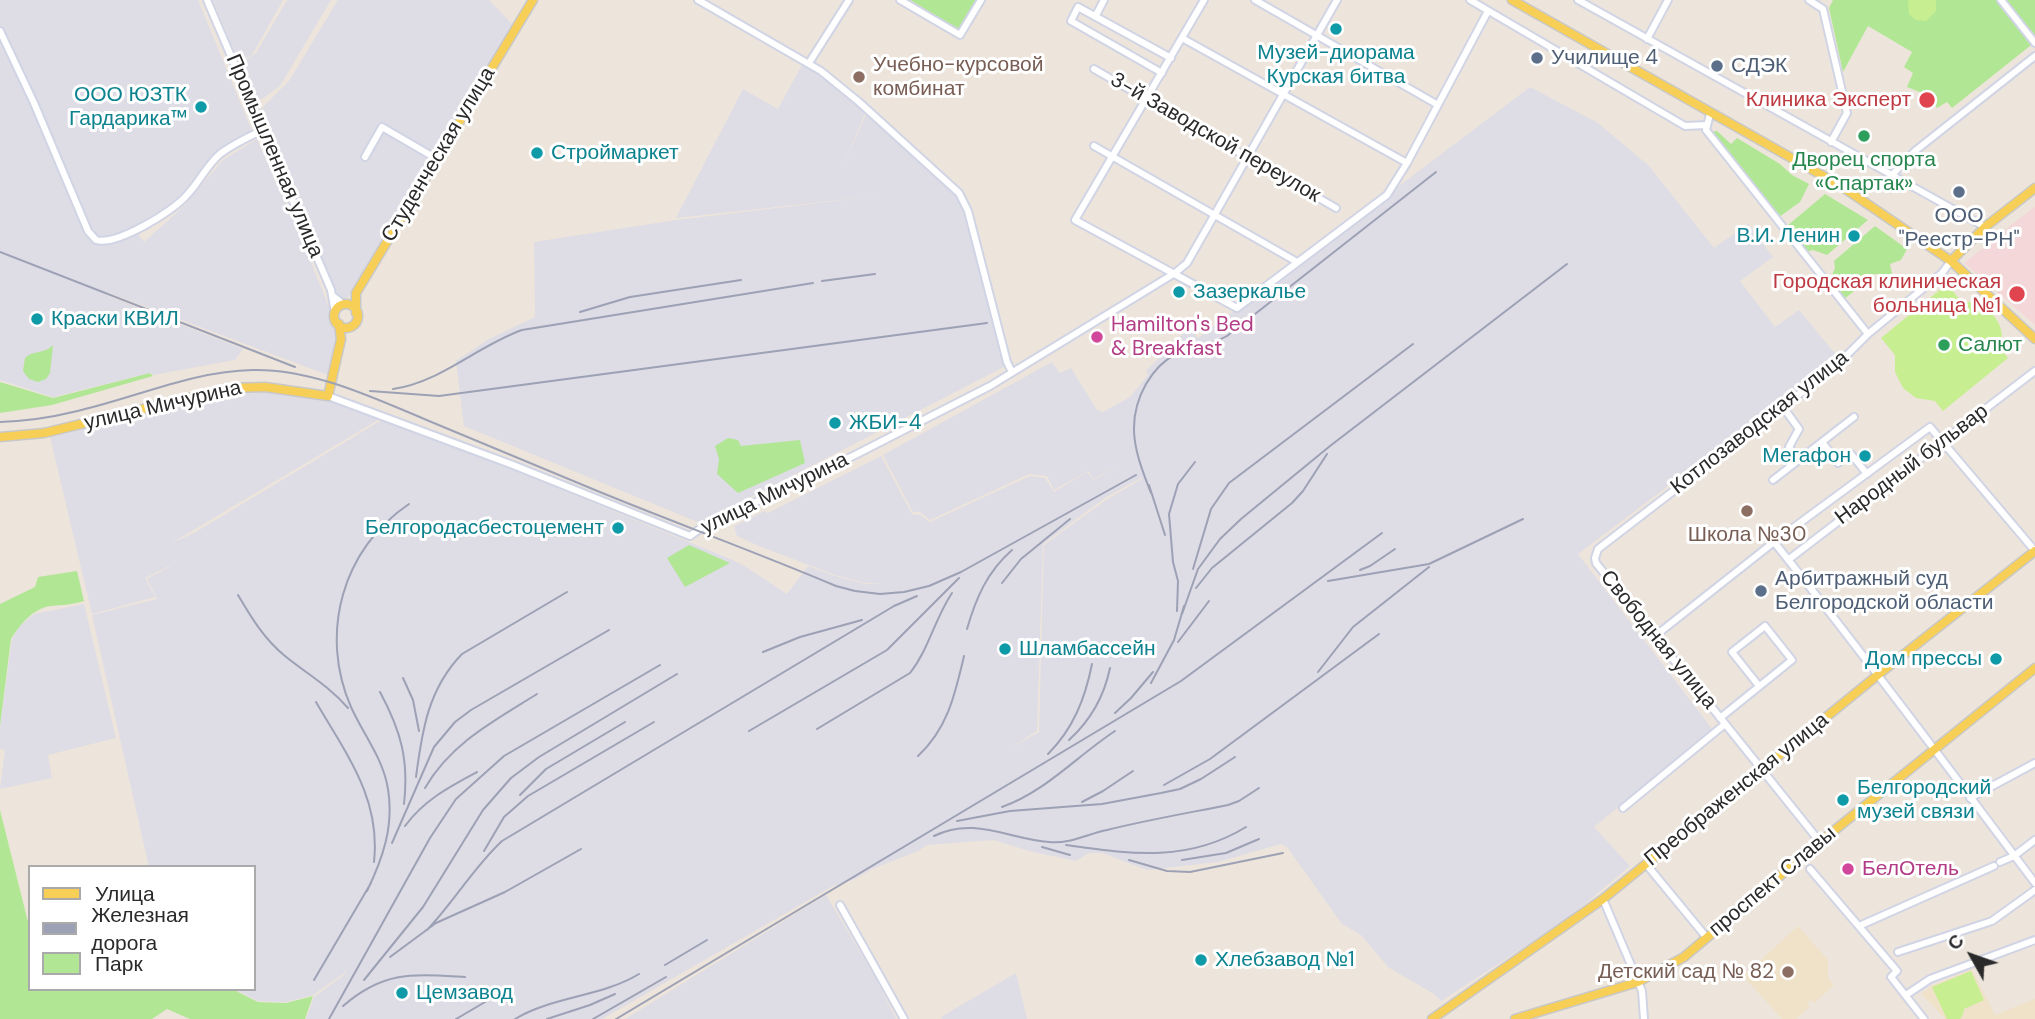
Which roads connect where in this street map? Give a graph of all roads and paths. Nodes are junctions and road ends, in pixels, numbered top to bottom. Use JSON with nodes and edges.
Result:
{"nodes":[{"id":1,"x":207,"y":0,"type":"edge"},
{"id":2,"x":533,"y":0,"type":"edge"},
{"id":3,"x":698,"y":0,"type":"edge"},
{"id":4,"x":849,"y":0,"type":"edge"},
{"id":5,"x":900,"y":0,"type":"edge"},
{"id":6,"x":981,"y":0,"type":"edge"},
{"id":7,"x":1104,"y":0,"type":"edge"},
{"id":8,"x":1204,"y":0,"type":"edge"},
{"id":9,"x":1255,"y":0,"type":"edge"},
{"id":10,"x":1337,"y":0,"type":"edge"},
{"id":11,"x":1470,"y":0,"type":"edge"},
{"id":12,"x":1513,"y":0,"type":"edge"},
{"id":13,"x":1578,"y":0,"type":"edge"},
{"id":14,"x":1668,"y":0,"type":"edge"},
{"id":15,"x":1809,"y":0,"type":"edge"},
{"id":16,"x":2001,"y":0,"type":"edge"},
{"id":17,"x":1267,"y":3,"type":"edge"},
{"id":18,"x":1488,"y":11,"type":"junction"},
{"id":19,"x":1096,"y":15,"type":"junction"},
{"id":20,"x":0,"y":32,"type":"edge"},
{"id":21,"x":1318,"y":35,"type":"junction"},
{"id":22,"x":1182,"y":38,"type":"junction"},
{"id":23,"x":1647,"y":39,"type":"junction"},
{"id":24,"x":2035,"y":43,"type":"edge"},
{"id":25,"x":2035,"y":56,"type":"edge"},
{"id":26,"x":1171,"y":58,"type":"junction"},
{"id":27,"x":809,"y":63,"type":"junction"},
{"id":28,"x":1094,"y":69,"type":"dead end"},
{"id":29,"x":1162,"y":73,"type":"junction"},
{"id":30,"x":1284,"y":95,"type":"junction"},
{"id":31,"x":1146,"y":100,"type":"junction"},
{"id":32,"x":1438,"y":105,"type":"junction"},
{"id":33,"x":1710,"y":114,"type":"junction"},
{"id":34,"x":1707,"y":125,"type":"junction"},
{"id":35,"x":263,"y":130,"type":"junction"},
{"id":36,"x":1831,"y":142,"type":"junction"},
{"id":37,"x":1094,"y":146,"type":"dead end"},
{"id":38,"x":1113,"y":156,"type":"junction"},
{"id":39,"x":1248,"y":156,"type":"junction"},
{"id":40,"x":365,"y":157,"type":"dead end"},
{"id":41,"x":437,"y":159,"type":"junction"},
{"id":42,"x":1407,"y":163,"type":"junction"},
{"id":43,"x":1891,"y":176,"type":"junction"},
{"id":44,"x":2035,"y":188,"type":"edge"},
{"id":45,"x":1336,"y":208,"type":"dead end"},
{"id":46,"x":1216,"y":214,"type":"junction"},
{"id":47,"x":1985,"y":227,"type":"junction"},
{"id":48,"x":1950,"y":260,"type":"junction"},
{"id":49,"x":1297,"y":262,"type":"junction"},
{"id":50,"x":1175,"y":273,"type":"junction"},
{"id":51,"x":356,"y":293,"type":"junction"},
{"id":52,"x":332,"y":296,"type":"junction"},
{"id":53,"x":344,"y":304,"type":"junction"},
{"id":54,"x":335,"y":313,"type":"junction"},
{"id":55,"x":356,"y":313,"type":"junction"},
{"id":56,"x":339,"y":324,"type":"junction"},
{"id":57,"x":349,"y":328,"type":"junction"},
{"id":58,"x":1868,"y":334,"type":"junction"},
{"id":59,"x":341,"y":338,"type":"junction"},
{"id":60,"x":2035,"y":339,"type":"edge"},
{"id":61,"x":2035,"y":370,"type":"edge"},
{"id":62,"x":1012,"y":372,"type":"junction"},
{"id":63,"x":327,"y":396,"type":"junction"},
{"id":64,"x":1783,"y":407,"type":"junction"},
{"id":65,"x":1854,"y":417,"type":"dead end"},
{"id":66,"x":0,"y":438,"type":"edge"},
{"id":67,"x":1822,"y":442,"type":"junction"},
{"id":68,"x":1942,"y":443,"type":"junction"},
{"id":69,"x":1799,"y":460,"type":"junction"},
{"id":70,"x":1867,"y":474,"type":"junction"},
{"id":71,"x":1773,"y":480,"type":"dead end"},
{"id":72,"x":1774,"y":542,"type":"junction"},
{"id":73,"x":2035,"y":551,"type":"edge"},
{"id":74,"x":1596,"y":553,"type":"joint"},
{"id":75,"x":1788,"y":560,"type":"junction"},
{"id":76,"x":1655,"y":636,"type":"junction"},
{"id":77,"x":2033,"y":673,"type":"edge"},
{"id":78,"x":1879,"y":674,"type":"junction"},
{"id":79,"x":1759,"y":686,"type":"junction"},
{"id":80,"x":1723,"y":721,"type":"junction"},
{"id":81,"x":1933,"y":749,"type":"junction"},
{"id":82,"x":2035,"y":763,"type":"edge"},
{"id":83,"x":1761,"y":769,"type":"junction"},
{"id":84,"x":1970,"y":798,"type":"junction"},
{"id":85,"x":1623,"y":808,"type":"dead end"},
{"id":86,"x":2035,"y":840,"type":"edge"},
{"id":87,"x":1820,"y":842,"type":"junction"},
{"id":88,"x":2014,"y":856,"type":"junction"},
{"id":89,"x":1646,"y":864,"type":"junction"},
{"id":90,"x":1810,"y":869,"type":"dead end"},
{"id":91,"x":2035,"y":883,"type":"edge"},
{"id":92,"x":2035,"y":890,"type":"edge"},
{"id":93,"x":1603,"y":899,"type":"junction"},
{"id":94,"x":840,"y":905,"type":"dead end"},
{"id":95,"x":1858,"y":926,"type":"junction"},
{"id":96,"x":1707,"y":938,"type":"junction"},
{"id":97,"x":2035,"y":940,"type":"edge"},
{"id":98,"x":1898,"y":952,"type":"dead end"},
{"id":99,"x":1638,"y":982,"type":"junction"},
{"id":100,"x":1906,"y":995,"type":"junction"},
{"id":101,"x":1533,"y":1016,"type":"edge"},
{"id":102,"x":904,"y":1019,"type":"edge"},
{"id":103,"x":1432,"y":1019,"type":"edge"},
{"id":104,"x":1515,"y":1019,"type":"edge"},
{"id":105,"x":1644,"y":1019,"type":"edge"},
{"id":106,"x":1924,"y":1019,"type":"edge"}],
"edges":[{"from":1,"to":35,"type":"street","name":"Промышленная улица"},
{"from":2,"to":41,"type":"main road","name":"Студенческая улица"},
{"from":3,"to":27,"type":"street"},
{"from":4,"to":27,"type":"street"},
{"from":5,"to":6,"type":"street"},
{"from":7,"to":19,"type":"street"},
{"from":8,"to":22,"type":"street"},
{"from":9,"to":17,"type":"street"},
{"from":10,"to":21,"type":"street","name":"улица Мичурина"},
{"from":11,"to":18,"type":"street"},
{"from":12,"to":33,"type":"main road"},
{"from":13,"to":23,"type":"street"},
{"from":14,"to":23,"type":"street"},
{"from":15,"to":36,"type":"street"},
{"from":16,"to":24,"type":"street"},
{"from":17,"to":21,"type":"street"},
{"from":18,"to":32,"type":"street"},
{"from":18,"to":34,"type":"street"},
{"from":19,"to":26,"type":"street"},
{"from":19,"to":29,"type":"street"},
{"from":20,"to":35,"type":"street"},
{"from":21,"to":30,"type":"street","name":"улица Мичурина"},
{"from":21,"to":32,"type":"street"},
{"from":22,"to":26,"type":"street"},
{"from":22,"to":30,"type":"street"},
{"from":23,"to":36,"type":"street"},
{"from":25,"to":43,"type":"street"},
{"from":26,"to":29,"type":"street"},
{"from":27,"to":62,"type":"street"},
{"from":28,"to":31,"type":"street","name":"3-й Заводской переулок"},
{"from":29,"to":31,"type":"street"},
{"from":30,"to":39,"type":"street","name":"улица Мичурина"},
{"from":30,"to":42,"type":"street"},
{"from":31,"to":38,"type":"street"},
{"from":31,"to":39,"type":"street","name":"3-й Заводской переулок"},
{"from":32,"to":42,"type":"street"},
{"from":33,"to":34,"type":"street"},
{"from":33,"to":48,"type":"main road"},
{"from":34,"to":58,"type":"street"},
{"from":35,"to":52,"type":"street","name":"Промышленная улица"},
{"from":36,"to":43,"type":"street"},
{"from":37,"to":38,"type":"street"},
{"from":38,"to":46,"type":"street"},
{"from":38,"to":50,"type":"street"},
{"from":39,"to":45,"type":"street","name":"3-й Заводской переулок"},
{"from":39,"to":46,"type":"street","name":"улица Мичурина"},
{"from":40,"to":41,"type":"street"},
{"from":41,"to":51,"type":"main road","name":"Студенческая улица"},
{"from":42,"to":49,"type":"street"},
{"from":43,"to":47,"type":"street"},
{"from":44,"to":47,"type":"main road"},
{"from":46,"to":49,"type":"street"},
{"from":46,"to":50,"type":"street","name":"улица Мичурина"},
{"from":47,"to":48,"type":"main road"},
{"from":48,"to":58,"type":"street","name":"Котлозаводская улица"},
{"from":48,"to":60,"type":"main road"},
{"from":49,"to":50,"type":"street"},
{"from":50,"to":62,"type":"street","name":"улица Мичурина"},
{"from":51,"to":53,"type":"main road"},
{"from":51,"to":55,"type":"main road"},
{"from":52,"to":53,"type":"street"},
{"from":52,"to":54,"type":"street","name":"Промышленная улица"},
{"from":53,"to":54,"type":"main road"},
{"from":53,"to":55,"type":"main road"},
{"from":54,"to":56,"type":"main road"},
{"from":55,"to":57,"type":"main road"},
{"from":56,"to":57,"type":"main road"},
{"from":56,"to":59,"type":"main road"},
{"from":57,"to":59,"type":"main road"},
{"from":58,"to":64,"type":"street","name":"Котлозаводская улица"},
{"from":59,"to":63,"type":"main road"},
{"from":61,"to":68,"type":"street","name":"Народный бульвар"},
{"from":62,"to":63,"type":"street","name":"улица Мичурина"},
{"from":63,"to":66,"type":"main road","name":"улица Мичурина"},
{"from":64,"to":69,"type":"street"},
{"from":64,"to":74,"type":"street","name":"Котлозаводская улица"},
{"from":65,"to":67,"type":"street"},
{"from":67,"to":69,"type":"street"},
{"from":67,"to":70,"type":"street"},
{"from":68,"to":70,"type":"street","name":"Народный бульвар"},
{"from":68,"to":73,"type":"street"},
{"from":68,"to":75,"type":"street","name":"Народный бульвар"},
{"from":69,"to":71,"type":"street"},
{"from":70,"to":72,"type":"street","name":"Народный бульвар"},
{"from":72,"to":75,"type":"street"},
{"from":72,"to":76,"type":"street","name":"Народный бульвар"},
{"from":73,"to":78,"type":"main road","name":"Преображенская улица"},
{"from":74,"to":76,"type":"street","name":"Свободная улица"},
{"from":75,"to":78,"type":"street"},
{"from":76,"to":80,"type":"street","name":"Свободная улица"},
{"from":77,"to":81,"type":"main road","name":"проспект Славы"},
{"from":78,"to":81,"type":"street"},
{"from":78,"to":83,"type":"main road","name":"Преображенская улица"},
{"from":79,"to":79,"type":"street"},
{"from":79,"to":80,"type":"street"},
{"from":80,"to":83,"type":"street","name":"Свободная улица"},
{"from":80,"to":85,"type":"street","name":"Свободная улица"},
{"from":81,"to":84,"type":"street"},
{"from":81,"to":87,"type":"main road","name":"проспект Славы"},
{"from":82,"to":84,"type":"street"},
{"from":83,"to":87,"type":"street","name":"Свободная улица"},
{"from":83,"to":89,"type":"main road","name":"Преображенская улица"},
{"from":84,"to":88,"type":"street"},
{"from":86,"to":88,"type":"street"},
{"from":87,"to":96,"type":"main road","name":"проспект Славы"},
{"from":88,"to":91,"type":"street"},
{"from":88,"to":95,"type":"street"},
{"from":89,"to":93,"type":"main road","name":"Преображенская улица"},
{"from":89,"to":96,"type":"street"},
{"from":90,"to":95,"type":"street"},
{"from":92,"to":98,"type":"street"},
{"from":93,"to":99,"type":"street"},
{"from":93,"to":103,"type":"main road","name":"Преображенская улица"},
{"from":94,"to":102,"type":"street"},
{"from":95,"to":100,"type":"street"},
{"from":96,"to":99,"type":"main road","name":"проспект Славы"},
{"from":97,"to":100,"type":"street"},
{"from":99,"to":101,"type":"main road","name":"проспект Славы"},
{"from":99,"to":105,"type":"street"},
{"from":100,"to":106,"type":"street"},
{"from":101,"to":104,"type":"main road","name":"проспект Славы"}]}
